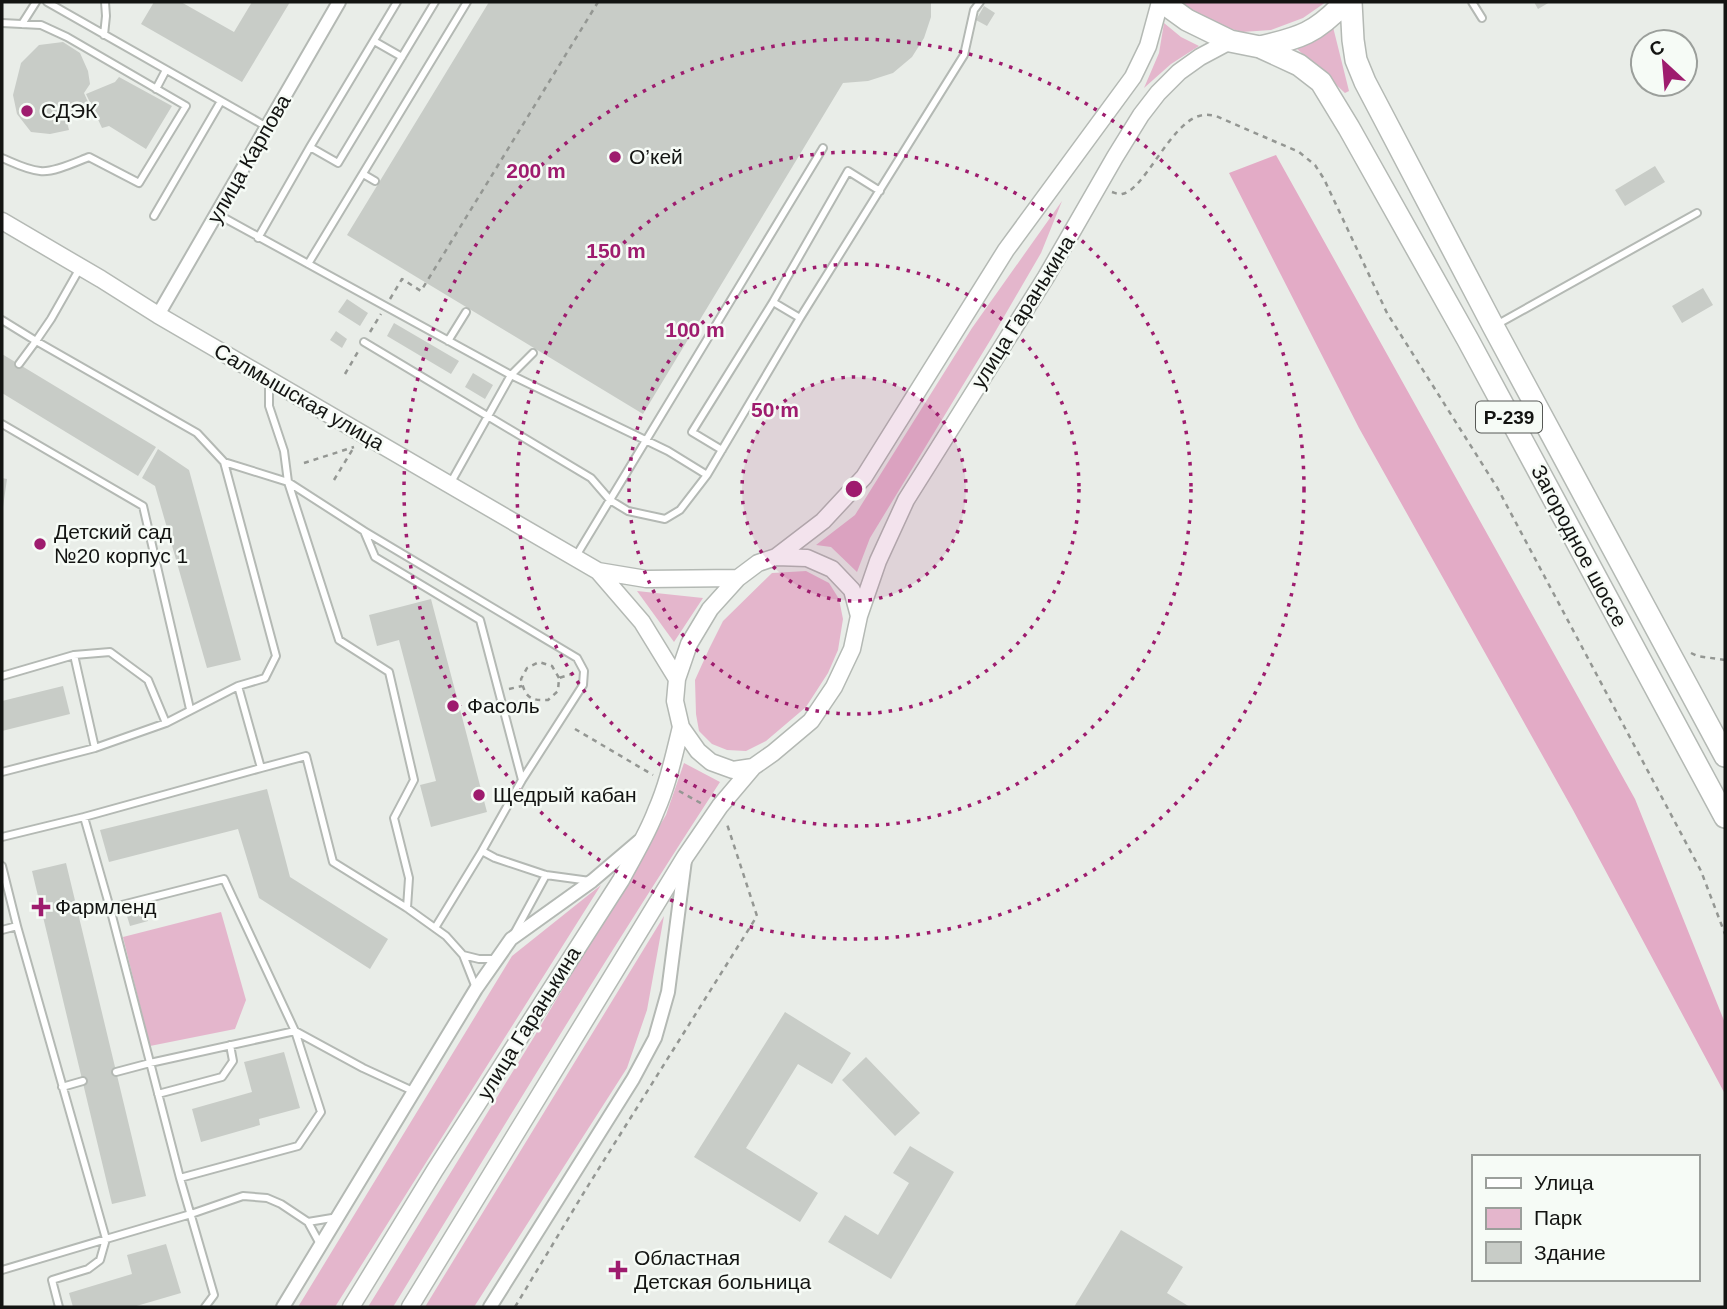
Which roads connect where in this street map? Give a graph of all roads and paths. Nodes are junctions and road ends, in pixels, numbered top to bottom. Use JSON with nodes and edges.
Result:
{"nodes":[{"id":1,"x":36,"y":2,"type":"edge"},
{"id":2,"x":47,"y":2,"type":"edge"},
{"id":3,"x":105,"y":2,"type":"edge"},
{"id":4,"x":339,"y":2,"type":"edge"},
{"id":5,"x":397,"y":2,"type":"edge"},
{"id":6,"x":435,"y":2,"type":"edge"},
{"id":7,"x":467,"y":2,"type":"edge"},
{"id":8,"x":598,"y":2,"type":"edge"},
{"id":9,"x":980,"y":2,"type":"edge"},
{"id":10,"x":1161,"y":2,"type":"edge"},
{"id":11,"x":1345,"y":2,"type":"edge"},
{"id":12,"x":1351,"y":2,"type":"edge"},
{"id":13,"x":1472,"y":2,"type":"edge"},
{"id":14,"x":1482,"y":18,"type":"dead end"},
{"id":15,"x":2,"y":23,"type":"edge"},
{"id":16,"x":22,"y":24,"type":"junction"},
{"id":17,"x":104,"y":35,"type":"junction"},
{"id":18,"x":374,"y":41,"type":"junction"},
{"id":19,"x":1230,"y":41,"type":"junction"},
{"id":20,"x":1260,"y":47,"type":"junction"},
{"id":21,"x":402,"y":57,"type":"junction"},
{"id":22,"x":166,"y":70,"type":"junction"},
{"id":23,"x":156,"y":89,"type":"junction"},
{"id":24,"x":221,"y":101,"type":"junction"},
{"id":25,"x":267,"y":127,"type":"junction"},
{"id":26,"x":310,"y":147,"type":"junction"},
{"id":27,"x":823,"y":148,"type":"dead end"},
{"id":28,"x":2,"y":158,"type":"edge"},
{"id":29,"x":363,"y":174,"type":"junction"},
{"id":30,"x":375,"y":181,"type":"dead end"},
{"id":31,"x":1097,"y":189,"type":"junction"},
{"id":32,"x":880,"y":191,"type":"junction"},
{"id":33,"x":1697,"y":213,"type":"dead end"},
{"id":34,"x":217,"y":214,"type":"junction"},
{"id":35,"x":154,"y":216,"type":"dead end"},
{"id":36,"x":2,"y":221,"type":"edge"},
{"id":37,"x":258,"y":238,"type":"junction"},
{"id":38,"x":308,"y":264,"type":"junction"},
{"id":39,"x":81,"y":267,"type":"junction"},
{"id":40,"x":425,"y":284,"type":"dead end"},
{"id":41,"x":773,"y":302,"type":"junction"},
{"id":42,"x":466,"y":312,"type":"dead end"},
{"id":43,"x":158,"y":315,"type":"junction"},
{"id":44,"x":800,"y":318,"type":"junction"},
{"id":45,"x":2,"y":320,"type":"edge"},
{"id":46,"x":1493,"y":326,"type":"junction"},
{"id":47,"x":36,"y":341,"type":"junction"},
{"id":48,"x":448,"y":341,"type":"junction"},
{"id":49,"x":364,"y":342,"type":"dead end"},
{"id":50,"x":533,"y":353,"type":"dead end"},
{"id":51,"x":355,"y":356,"type":"dead end"},
{"id":52,"x":19,"y":364,"type":"dead end"},
{"id":53,"x":345,"y":374,"type":"dead end"},
{"id":54,"x":511,"y":375,"type":"junction"},
{"id":55,"x":269,"y":379,"type":"junction"},
{"id":56,"x":487,"y":417,"type":"junction"},
{"id":57,"x":2,"y":424,"type":"edge"},
{"id":58,"x":645,"y":441,"type":"junction"},
{"id":59,"x":722,"y":450,"type":"junction"},
{"id":60,"x":224,"y":462,"type":"junction"},
{"id":61,"x":304,"y":463,"type":"dead end"},
{"id":62,"x":707,"y":475,"type":"junction"},
{"id":63,"x":334,"y":480,"type":"dead end"},
{"id":64,"x":288,"y":482,"type":"junction"},
{"id":65,"x":449,"y":486,"type":"junction"},
{"id":66,"x":610,"y":500,"type":"junction"},
{"id":67,"x":364,"y":531,"type":"junction"},
{"id":68,"x":575,"y":557,"type":"junction"},
{"id":69,"x":776,"y":557,"type":"junction"},
{"id":70,"x":598,"y":571,"type":"junction"},
{"id":71,"x":738,"y":578,"type":"junction"},
{"id":72,"x":859,"y":617,"type":"junction"},
{"id":73,"x":1661,"y":638,"type":"junction"},
{"id":74,"x":74,"y":655,"type":"junction"},
{"id":75,"x":1725,"y":660,"type":"edge"},
{"id":76,"x":584,"y":671,"type":"junction"},
{"id":77,"x":2,"y":676,"type":"edge"},
{"id":78,"x":559,"y":678,"type":"junction"},
{"id":79,"x":677,"y":679,"type":"junction"},
{"id":80,"x":238,"y":685,"type":"junction"},
{"id":81,"x":523,"y":686,"type":"junction"},
{"id":82,"x":499,"y":691,"type":"junction"},
{"id":83,"x":191,"y":709,"type":"junction"},
{"id":84,"x":166,"y":723,"type":"junction"},
{"id":85,"x":681,"y":727,"type":"junction"},
{"id":86,"x":95,"y":748,"type":"junction"},
{"id":87,"x":1725,"y":756,"type":"edge"},
{"id":88,"x":753,"y":767,"type":"junction"},
{"id":89,"x":261,"y":768,"type":"junction"},
{"id":90,"x":2,"y":772,"type":"edge"},
{"id":91,"x":522,"y":780,"type":"junction"},
{"id":92,"x":84,"y":817,"type":"junction"},
{"id":93,"x":1725,"y":817,"type":"edge"},
{"id":94,"x":645,"y":836,"type":"junction"},
{"id":95,"x":2,"y":837,"type":"edge"},
{"id":96,"x":482,"y":851,"type":"junction"},
{"id":97,"x":685,"y":857,"type":"junction"},
{"id":98,"x":2,"y":866,"type":"edge"},
{"id":99,"x":546,"y":875,"type":"junction"},
{"id":100,"x":592,"y":881,"type":"junction"},
{"id":101,"x":110,"y":908,"type":"junction"},
{"id":102,"x":407,"y":908,"type":"junction"},
{"id":103,"x":17,"y":926,"type":"junction"},
{"id":104,"x":435,"y":928,"type":"junction"},
{"id":105,"x":2,"y":930,"type":"edge"},
{"id":106,"x":1725,"y":934,"type":"edge"},
{"id":107,"x":510,"y":939,"type":"junction"},
{"id":108,"x":463,"y":955,"type":"junction"},
{"id":109,"x":496,"y":959,"type":"junction"},
{"id":110,"x":476,"y":989,"type":"junction"},
{"id":111,"x":296,"y":1031,"type":"junction"},
{"id":112,"x":230,"y":1045,"type":"junction"},
{"id":113,"x":150,"y":1063,"type":"junction"},
{"id":114,"x":116,"y":1072,"type":"dead end"},
{"id":115,"x":83,"y":1081,"type":"dead end"},
{"id":116,"x":62,"y":1087,"type":"junction"},
{"id":117,"x":415,"y":1092,"type":"junction"},
{"id":118,"x":158,"y":1094,"type":"junction"},
{"id":119,"x":180,"y":1178,"type":"junction"},
{"id":120,"x":586,"y":1189,"type":"dead end"},
{"id":121,"x":191,"y":1214,"type":"junction"},
{"id":122,"x":339,"y":1217,"type":"junction"},
{"id":123,"x":308,"y":1222,"type":"junction"},
{"id":124,"x":106,"y":1239,"type":"junction"},
{"id":125,"x":321,"y":1246,"type":"junction"},
{"id":126,"x":2,"y":1269,"type":"edge"},
{"id":127,"x":59,"y":1307,"type":"edge"},
{"id":128,"x":205,"y":1307,"type":"edge"},
{"id":129,"x":283,"y":1307,"type":"edge"},
{"id":130,"x":351,"y":1307,"type":"edge"},
{"id":131,"x":410,"y":1307,"type":"edge"},
{"id":132,"x":491,"y":1307,"type":"edge"},
{"id":133,"x":515,"y":1307,"type":"edge"}],
"edges":[{"from":1,"to":16,"type":"lane"},
{"from":2,"to":17,"type":"lane"},
{"from":3,"to":17,"type":"lane"},
{"from":4,"to":25,"type":"street","name":"улица Карпова"},
{"from":5,"to":18,"type":"lane"},
{"from":6,"to":21,"type":"lane"},
{"from":7,"to":29,"type":"lane"},
{"from":8,"to":40,"type":"path"},
{"from":9,"to":32,"type":"lane"},
{"from":10,"to":19,"type":"highway","name":"Загородное шоссе","number":"Р-239"},
{"from":10,"to":69,"type":"main road","name":"улица Гаранькина"},
{"from":11,"to":20,"type":"highway","name":"Загородное шоссе","number":"Р-239"},
{"from":12,"to":46,"type":"highway","name":"Загородное шоссе","number":"Р-239"},
{"from":13,"to":14,"type":"lane"},
{"from":15,"to":16,"type":"lane"},
{"from":16,"to":23,"type":"lane"},
{"from":17,"to":22,"type":"lane"},
{"from":18,"to":21,"type":"lane"},
{"from":18,"to":26,"type":"lane"},
{"from":19,"to":20,"type":"highway","name":"Загородное шоссе","number":"Р-239"},
{"from":19,"to":31,"type":"main road","name":"улица Гаранькина"},
{"from":20,"to":93,"type":"highway","name":"Загородное шоссе","number":"Р-239"},
{"from":21,"to":26,"type":"lane"},
{"from":22,"to":23,"type":"lane"},
{"from":22,"to":24,"type":"lane"},
{"from":23,"to":28,"type":"lane"},
{"from":24,"to":25,"type":"lane"},
{"from":24,"to":35,"type":"lane"},
{"from":25,"to":34,"type":"street","name":"улица Карпова"},
{"from":26,"to":37,"type":"lane"},
{"from":27,"to":58,"type":"lane"},
{"from":29,"to":30,"type":"lane"},
{"from":29,"to":38,"type":"lane"},
{"from":31,"to":72,"type":"main road","name":"улица Гаранькина"},
{"from":31,"to":106,"type":"path"},
{"from":32,"to":41,"type":"lane"},
{"from":32,"to":44,"type":"lane"},
{"from":33,"to":46,"type":"lane"},
{"from":34,"to":37,"type":"lane"},
{"from":34,"to":43,"type":"street","name":"улица Карпова"},
{"from":36,"to":39,"type":"main road","name":"Салмышская улица"},
{"from":37,"to":38,"type":"lane"},
{"from":38,"to":48,"type":"lane"},
{"from":39,"to":43,"type":"main road","name":"Салмышская улица"},
{"from":39,"to":47,"type":"lane"},
{"from":41,"to":44,"type":"lane"},
{"from":41,"to":59,"type":"lane"},
{"from":42,"to":48,"type":"lane"},
{"from":43,"to":55,"type":"main road","name":"Салмышская улица"},
{"from":44,"to":59,"type":"lane"},
{"from":45,"to":47,"type":"lane"},
{"from":46,"to":73,"type":"highway","name":"Загородное шоссе","number":"Р-239"},
{"from":47,"to":52,"type":"lane"},
{"from":47,"to":60,"type":"lane"},
{"from":48,"to":54,"type":"lane"},
{"from":49,"to":56,"type":"lane"},
{"from":50,"to":54,"type":"lane"},
{"from":51,"to":53,"type":"path"},
{"from":54,"to":56,"type":"lane"},
{"from":54,"to":58,"type":"lane"},
{"from":55,"to":64,"type":"lane"},
{"from":55,"to":65,"type":"main road","name":"Салмышская улица"},
{"from":56,"to":65,"type":"lane"},
{"from":56,"to":66,"type":"lane"},
{"from":57,"to":83,"type":"lane"},
{"from":58,"to":62,"type":"lane"},
{"from":58,"to":66,"type":"lane"},
{"from":59,"to":62,"type":"lane"},
{"from":60,"to":64,"type":"lane"},
{"from":60,"to":80,"type":"lane"},
{"from":61,"to":63,"type":"path"},
{"from":62,"to":66,"type":"lane"},
{"from":64,"to":67,"type":"lane"},
{"from":64,"to":102,"type":"lane"},
{"from":65,"to":68,"type":"main road","name":"Салмышская улица"},
{"from":66,"to":68,"type":"lane"},
{"from":67,"to":76,"type":"lane"},
{"from":67,"to":82,"type":"lane"},
{"from":68,"to":70,"type":"main road","name":"Салмышская улица"},
{"from":69,"to":71,"type":"main road"},
{"from":69,"to":72,"type":"main road"},
{"from":70,"to":71,"type":"main road","name":"Салмышская улица"},
{"from":70,"to":79,"type":"main road","name":"Салмышская улица"},
{"from":71,"to":79,"type":"main road"},
{"from":72,"to":88,"type":"main road"},
{"from":73,"to":75,"type":"path"},
{"from":73,"to":87,"type":"highway","name":"Загородное шоссе","number":"Р-239"},
{"from":74,"to":77,"type":"lane"},
{"from":74,"to":84,"type":"lane"},
{"from":74,"to":86,"type":"lane"},
{"from":76,"to":78,"type":"path"},
{"from":76,"to":91,"type":"lane"},
{"from":78,"to":81,"type":"path"},
{"from":78,"to":81,"type":"path"},
{"from":79,"to":85,"type":"main road"},
{"from":80,"to":83,"type":"lane"},
{"from":80,"to":89,"type":"lane"},
{"from":81,"to":82,"type":"path"},
{"from":82,"to":91,"type":"lane"},
{"from":83,"to":84,"type":"lane"},
{"from":84,"to":86,"type":"lane"},
{"from":85,"to":88,"type":"main road"},
{"from":85,"to":94,"type":"main road","name":"улица Гаранькина"},
{"from":86,"to":90,"type":"lane"},
{"from":88,"to":97,"type":"main road"},
{"from":89,"to":92,"type":"lane"},
{"from":89,"to":102,"type":"lane"},
{"from":91,"to":96,"type":"lane"},
{"from":92,"to":95,"type":"lane"},
{"from":92,"to":101,"type":"lane"},
{"from":94,"to":100,"type":"street"},
{"from":94,"to":130,"type":"main road","name":"улица Гаранькина"},
{"from":96,"to":99,"type":"lane"},
{"from":96,"to":104,"type":"lane"},
{"from":97,"to":131,"type":"main road"},
{"from":97,"to":132,"type":"street"},
{"from":98,"to":103,"type":"lane"},
{"from":99,"to":100,"type":"lane"},
{"from":99,"to":107,"type":"lane"},
{"from":100,"to":107,"type":"street"},
{"from":101,"to":111,"type":"lane"},
{"from":101,"to":113,"type":"lane"},
{"from":102,"to":104,"type":"lane"},
{"from":103,"to":105,"type":"lane"},
{"from":103,"to":116,"type":"lane"},
{"from":104,"to":108,"type":"lane"},
{"from":107,"to":109,"type":"street"},
{"from":108,"to":109,"type":"lane"},
{"from":108,"to":110,"type":"lane"},
{"from":109,"to":110,"type":"street"},
{"from":110,"to":117,"type":"street"},
{"from":111,"to":112,"type":"lane"},
{"from":111,"to":117,"type":"lane"},
{"from":111,"to":119,"type":"lane"},
{"from":112,"to":113,"type":"lane"},
{"from":112,"to":118,"type":"lane"},
{"from":113,"to":114,"type":"lane"},
{"from":113,"to":118,"type":"lane"},
{"from":115,"to":116,"type":"lane"},
{"from":116,"to":124,"type":"lane"},
{"from":117,"to":122,"type":"street"},
{"from":118,"to":119,"type":"lane"},
{"from":119,"to":121,"type":"lane"},
{"from":120,"to":133,"type":"path"},
{"from":121,"to":123,"type":"lane"},
{"from":121,"to":124,"type":"lane"},
{"from":121,"to":128,"type":"lane"},
{"from":122,"to":123,"type":"lane"},
{"from":122,"to":125,"type":"street"},
{"from":123,"to":125,"type":"lane"},
{"from":124,"to":126,"type":"lane"},
{"from":124,"to":127,"type":"lane"},
{"from":125,"to":129,"type":"street"}]}
